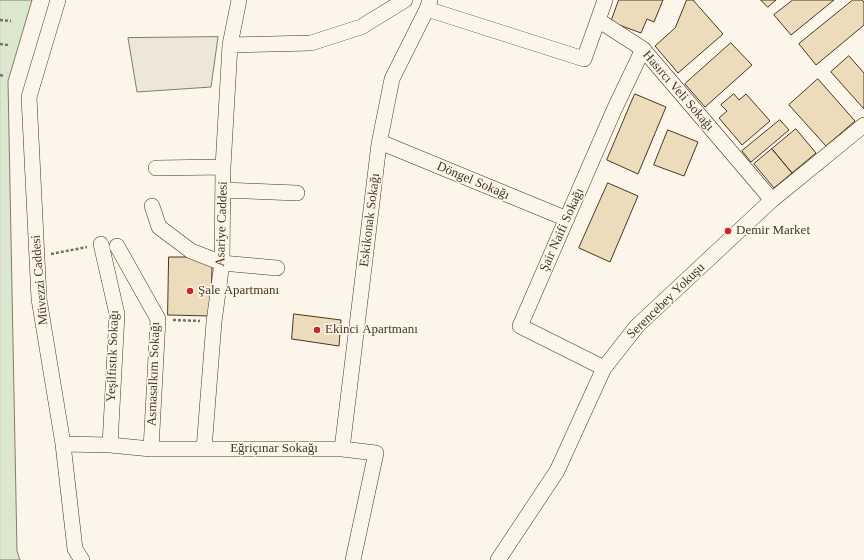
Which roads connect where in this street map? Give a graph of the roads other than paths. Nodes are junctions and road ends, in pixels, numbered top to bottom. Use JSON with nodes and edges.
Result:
{"nodes":[{"id":1,"x":58,"y":0,"type":"edge"},
{"id":2,"x":239,"y":0,"type":"edge"},
{"id":3,"x":405,"y":0,"type":"edge"},
{"id":4,"x":605,"y":0,"type":"edge"},
{"id":5,"x":428,"y":5,"type":"edge"},
{"id":6,"x":598,"y":20,"type":"junction"},
{"id":7,"x":230,"y":45,"type":"junction"},
{"id":8,"x":643,"y":49,"type":"junction"},
{"id":9,"x":864,"y":125,"type":"edge"},
{"id":10,"x":380,"y":142,"type":"junction"},
{"id":11,"x":223,"y":167,"type":"junction"},
{"id":12,"x":156,"y":168,"type":"dead end"},
{"id":13,"x":223,"y":190,"type":"junction"},
{"id":14,"x":298,"y":193,"type":"dead end"},
{"id":15,"x":772,"y":200,"type":"junction"},
{"id":16,"x":152,"y":206,"type":"dead end"},
{"id":17,"x":567,"y":219,"type":"junction"},
{"id":18,"x":101,"y":244,"type":"road end"},
{"id":19,"x":117,"y":246,"type":"dead end"},
{"id":20,"x":222,"y":263,"type":"junction"},
{"id":21,"x":277,"y":268,"type":"dead end"},
{"id":22,"x":604,"y":368,"type":"junction"},
{"id":23,"x":63,"y":444,"type":"junction"},
{"id":24,"x":110,"y":445,"type":"junction"},
{"id":25,"x":151,"y":449,"type":"junction"},
{"id":26,"x":204,"y":449,"type":"junction"},
{"id":27,"x":342,"y":449,"type":"junction"},
{"id":28,"x":82,"y":560,"type":"edge"},
{"id":29,"x":353,"y":560,"type":"edge"},
{"id":30,"x":498,"y":560,"type":"edge"}],
"edges":[{"from":1,"to":23,"type":"street","name":"Müvezzi Caddesi"},
{"from":2,"to":7,"type":"street","name":"Asariye Caddesi"},
{"from":3,"to":7,"type":"street"},
{"from":4,"to":6,"type":"street"},
{"from":5,"to":6,"type":"street"},
{"from":5,"to":10,"type":"street","name":"Eskikonak Sokağı"},
{"from":6,"to":8,"type":"street","name":"Hasırcı Veli Sokağı"},
{"from":7,"to":11,"type":"street","name":"Asariye Caddesi"},
{"from":8,"to":15,"type":"street","name":"Hasırcı Veli Sokağı"},
{"from":8,"to":17,"type":"street","name":"Şair Naifi Sokağı"},
{"from":9,"to":15,"type":"street","name":"Serencebey Yokuşu"},
{"from":10,"to":17,"type":"street","name":"Döngel Sokağı"},
{"from":10,"to":27,"type":"street","name":"Eskikonak Sokağı"},
{"from":11,"to":12,"type":"street"},
{"from":11,"to":13,"type":"street","name":"Asariye Caddesi"},
{"from":13,"to":14,"type":"street"},
{"from":13,"to":20,"type":"street","name":"Asariye Caddesi"},
{"from":15,"to":22,"type":"street","name":"Serencebey Yokuşu"},
{"from":16,"to":20,"type":"street"},
{"from":17,"to":22,"type":"street","name":"Şair Naifi Sokağı"},
{"from":18,"to":24,"type":"street","name":"Yeşilfıstık Sokağı"},
{"from":19,"to":25,"type":"street","name":"Asmasalkım Sokağı"},
{"from":20,"to":21,"type":"street"},
{"from":20,"to":26,"type":"street","name":"Asariye Caddesi"},
{"from":22,"to":30,"type":"street","name":"Serencebey Yokuşu"},
{"from":23,"to":24,"type":"street","name":"Eğriçınar Sokağı"},
{"from":23,"to":28,"type":"street","name":"Müvezzi Caddesi"},
{"from":24,"to":25,"type":"street","name":"Eğriçınar Sokağı"},
{"from":25,"to":26,"type":"street","name":"Eğriçınar Sokağı"},
{"from":26,"to":27,"type":"street","name":"Eğriçınar Sokağı"},
{"from":27,"to":29,"type":"street","name":"Eğriçınar Sokağı"}]}
